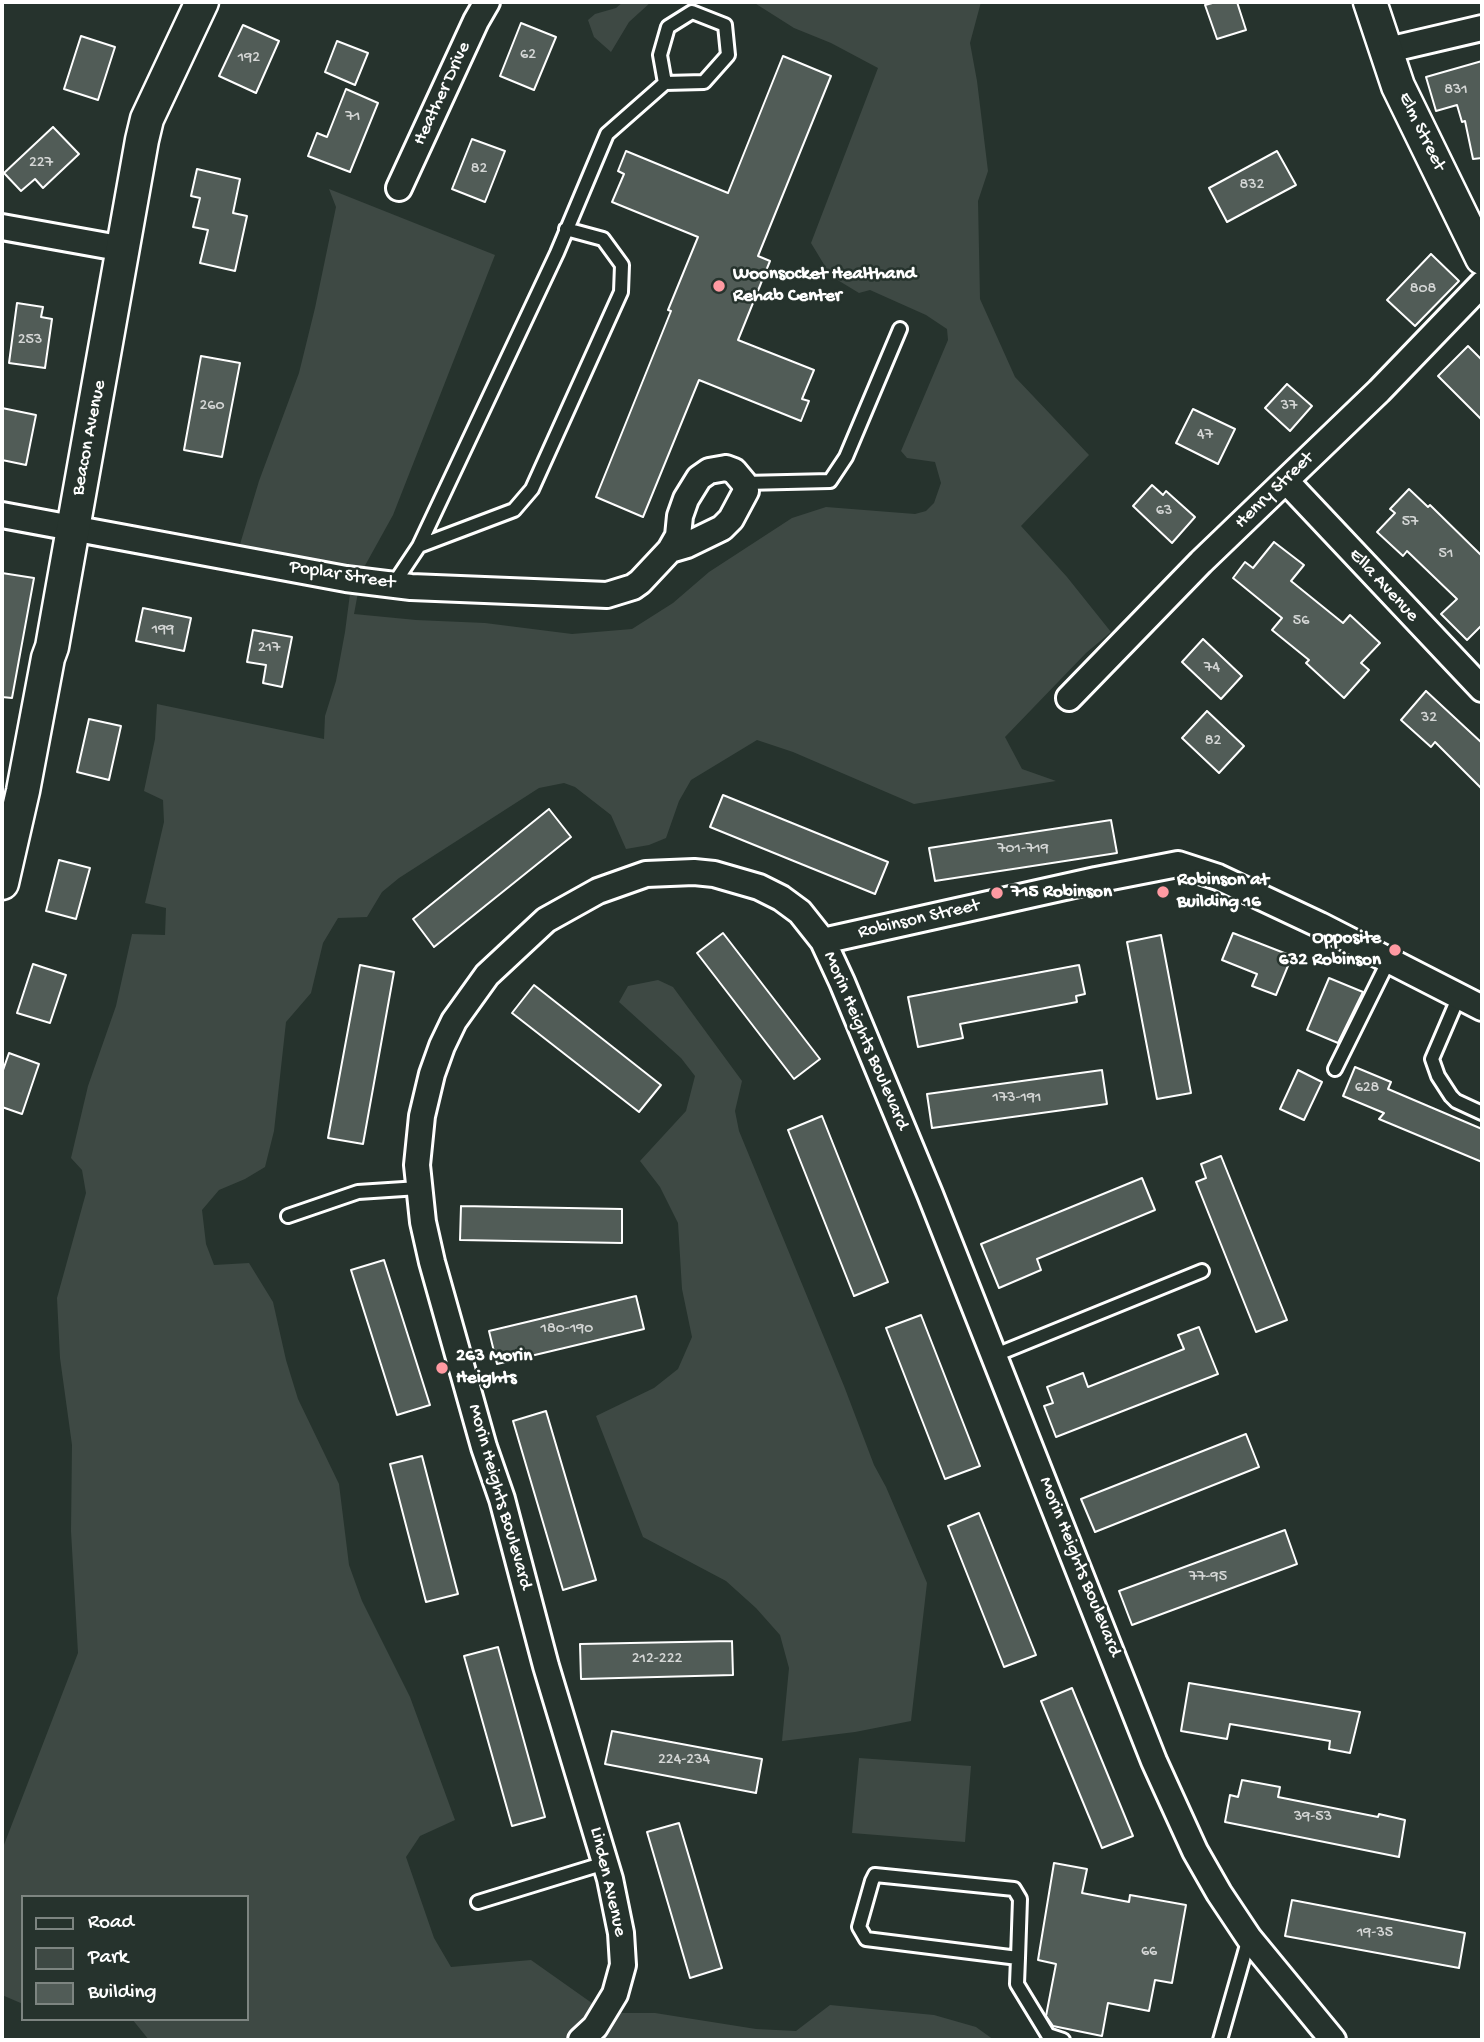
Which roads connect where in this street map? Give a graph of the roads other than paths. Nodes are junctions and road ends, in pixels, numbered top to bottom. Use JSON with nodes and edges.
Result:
{"nodes":[{"id":1,"x":202,"y":2,"type":"edge"},
{"id":2,"x":487,"y":2,"type":"edge"},
{"id":3,"x":1370,"y":2,"type":"edge"},
{"id":4,"x":1482,"y":27,"type":"edge"},
{"id":5,"x":1388,"y":50,"type":"junction"},
{"id":6,"x":665,"y":83,"type":"junction"},
{"id":7,"x":399,"y":188,"type":"dead end"},
{"id":8,"x":2,"y":226,"type":"edge"},
{"id":9,"x":566,"y":229,"type":"junction"},
{"id":10,"x":124,"y":249,"type":"junction"},
{"id":11,"x":1482,"y":258,"type":"edge"},
{"id":12,"x":1482,"y":284,"type":"edge"},
{"id":13,"x":900,"y":329,"type":"dead end"},
{"id":14,"x":1286,"y":481,"type":"junction"},
{"id":15,"x":744,"y":483,"type":"junction"},
{"id":16,"x":2,"y":515,"type":"edge"},
{"id":17,"x":72,"y":528,"type":"junction"},
{"id":18,"x":419,"y":546,"type":"junction"},
{"id":19,"x":670,"y":550,"type":"junction"},
{"id":20,"x":393,"y":585,"type":"junction"},
{"id":21,"x":1482,"y":689,"type":"edge"},
{"id":22,"x":1069,"y":698,"type":"dead end"},
{"id":23,"x":2,"y":883,"type":"edge"},
{"id":24,"x":823,"y":942,"type":"junction"},
{"id":25,"x":1389,"y":960,"type":"junction"},
{"id":26,"x":1459,"y":996,"type":"junction"},
{"id":27,"x":1482,"y":1008,"type":"edge"},
{"id":28,"x":1335,"y":1069,"type":"dead end"},
{"id":29,"x":1482,"y":1113,"type":"edge"},
{"id":30,"x":419,"y":1188,"type":"junction"},
{"id":31,"x":288,"y":1216,"type":"dead end"},
{"id":32,"x":1202,"y":1270,"type":"dead end"},
{"id":33,"x":993,"y":1356,"type":"junction"},
{"id":34,"x":585,"y":1797,"type":"joint"},
{"id":35,"x":605,"y":1863,"type":"junction"},
{"id":36,"x":478,"y":1902,"type":"dead end"},
{"id":37,"x":1249,"y":1938,"type":"junction"},
{"id":38,"x":1018,"y":1958,"type":"junction"},
{"id":39,"x":581,"y":2040,"type":"edge"},
{"id":40,"x":1063,"y":2040,"type":"edge"},
{"id":41,"x":1220,"y":2040,"type":"edge"},
{"id":42,"x":1333,"y":2040,"type":"edge"}],
"edges":[{"from":1,"to":10,"type":"street","name":"Beacon Avenue"},
{"from":2,"to":7,"type":"street","name":"Heather Drive"},
{"from":3,"to":5,"type":"street","name":"Elm Street"},
{"from":4,"to":5,"type":"street"},
{"from":5,"to":11,"type":"street","name":"Elm Street"},
{"from":6,"to":6,"type":"lane"},
{"from":6,"to":9,"type":"lane"},
{"from":8,"to":10,"type":"street"},
{"from":9,"to":18,"type":"lane"},
{"from":9,"to":18,"type":"lane"},
{"from":10,"to":17,"type":"street","name":"Beacon Avenue"},
{"from":12,"to":14,"type":"street","name":"Henry Street"},
{"from":13,"to":15,"type":"lane"},
{"from":14,"to":21,"type":"street","name":"Ella Avenue"},
{"from":14,"to":22,"type":"street","name":"Henry Street"},
{"from":15,"to":19,"type":"street","name":"Poplar Street"},
{"from":15,"to":19,"type":"street","name":"Poplar Street"},
{"from":16,"to":17,"type":"street","name":"Poplar Street"},
{"from":17,"to":20,"type":"street","name":"Poplar Street"},
{"from":17,"to":23,"type":"street","name":"Beacon Avenue"},
{"from":18,"to":20,"type":"lane"},
{"from":19,"to":20,"type":"street","name":"Poplar Street"},
{"from":24,"to":25,"type":"street","name":"Robinson Street"},
{"from":24,"to":30,"type":"street","name":"Morin Heights Boulevard"},
{"from":24,"to":33,"type":"street","name":"Morin Heights Boulevard"},
{"from":25,"to":26,"type":"street","name":"Robinson Street"},
{"from":25,"to":28,"type":"lane"},
{"from":26,"to":27,"type":"street","name":"Robinson Street"},
{"from":26,"to":29,"type":"lane"},
{"from":30,"to":31,"type":"lane"},
{"from":30,"to":34,"type":"street","name":"Morin Heights Boulevard"},
{"from":32,"to":33,"type":"lane"},
{"from":33,"to":37,"type":"street","name":"Morin Heights Boulevard"},
{"from":34,"to":35,"type":"street","name":"Linden Avenue"},
{"from":35,"to":36,"type":"lane"},
{"from":35,"to":39,"type":"street","name":"Linden Avenue"},
{"from":37,"to":41,"type":"lane"},
{"from":37,"to":42,"type":"street","name":"Morin Heights Boulevard"},
{"from":38,"to":38,"type":"lane"},
{"from":38,"to":40,"type":"lane"}]}
